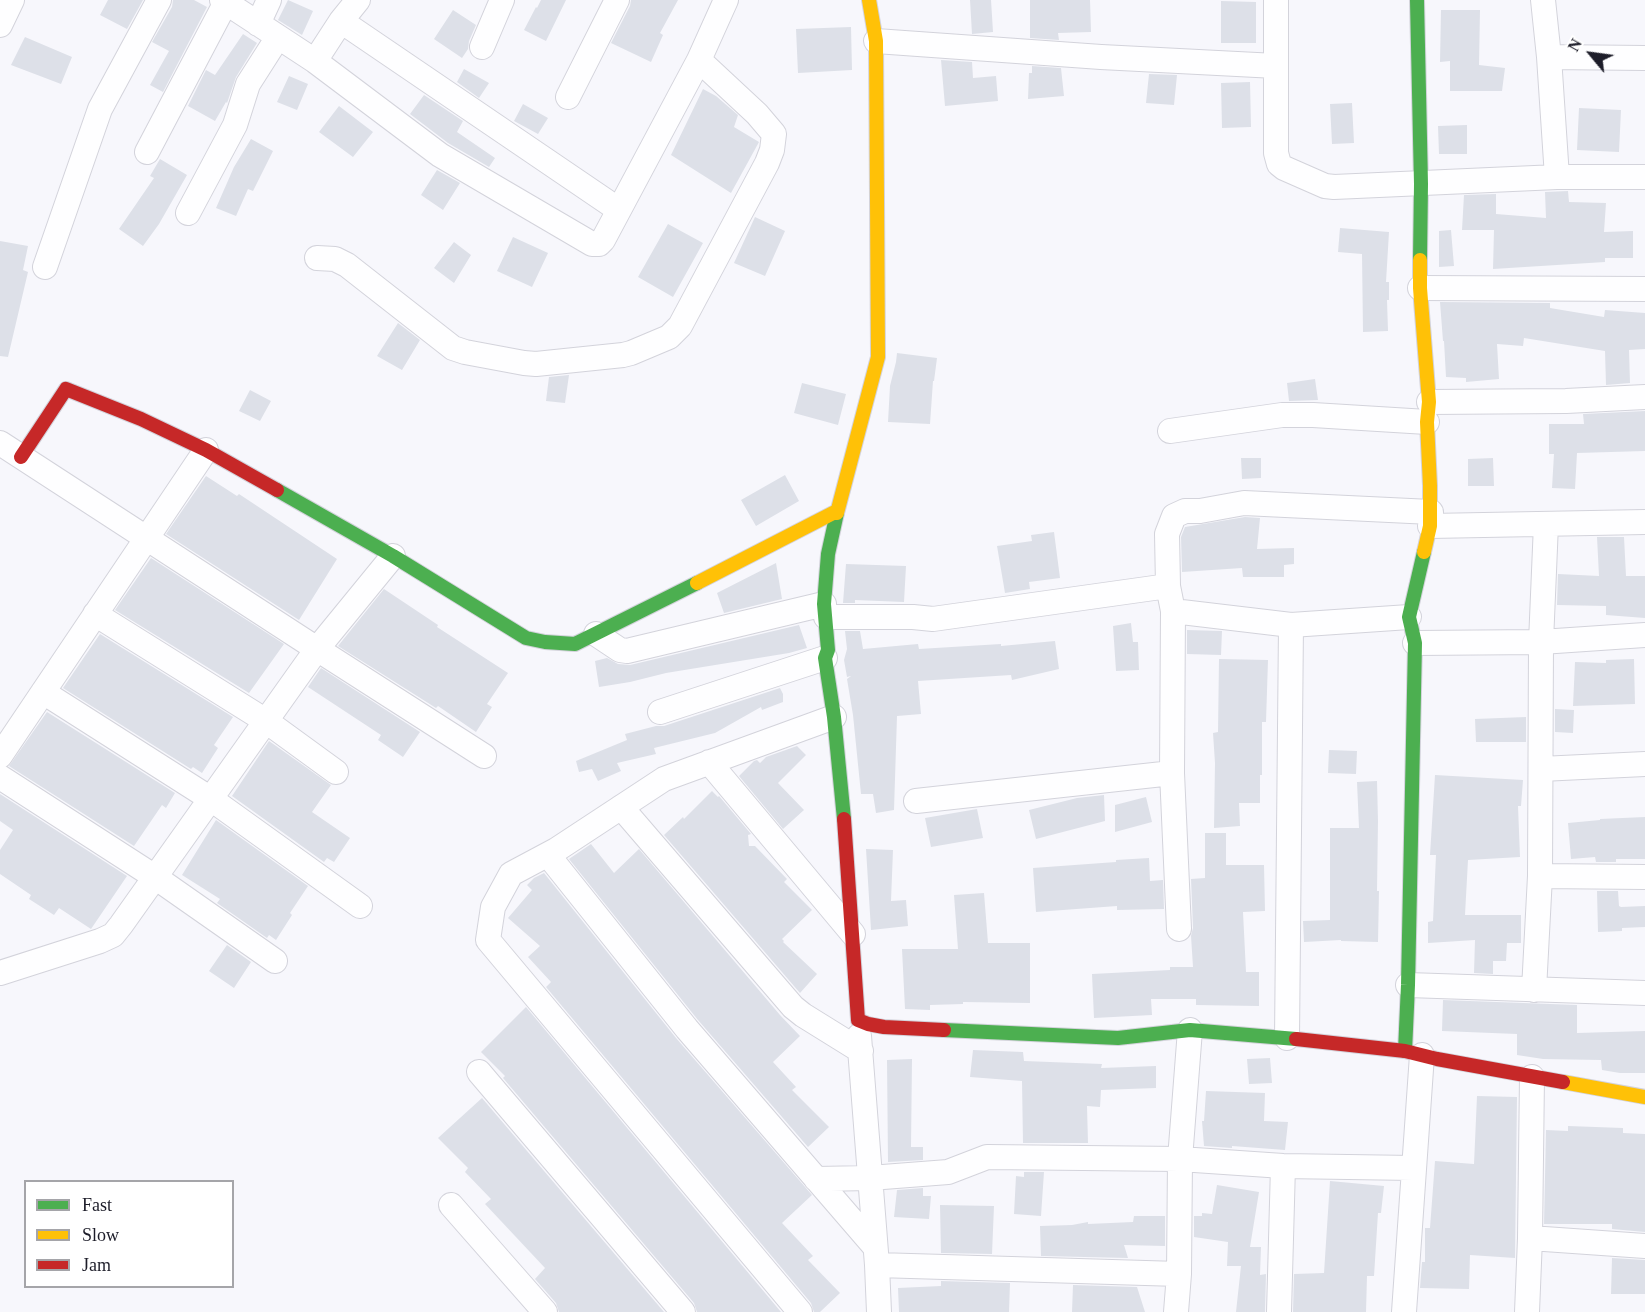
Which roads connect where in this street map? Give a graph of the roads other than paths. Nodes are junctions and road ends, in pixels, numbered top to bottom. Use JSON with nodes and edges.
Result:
{"nodes":[{"id":1,"x":12,"y":0,"type":"edge"},
{"id":2,"x":159,"y":0,"type":"edge"},
{"id":3,"x":269,"y":0,"type":"edge"},
{"id":4,"x":358,"y":0,"type":"edge"},
{"id":5,"x":502,"y":0,"type":"edge"},
{"id":6,"x":617,"y":0,"type":"edge"},
{"id":7,"x":726,"y":0,"type":"edge"},
{"id":8,"x":868,"y":0,"type":"edge"},
{"id":9,"x":1276,"y":0,"type":"edge"},
{"id":10,"x":1417,"y":0,"type":"edge"},
{"id":11,"x":1543,"y":0,"type":"edge"},
{"id":12,"x":224,"y":1,"type":"edge"},
{"id":13,"x":341,"y":21,"type":"junction"},
{"id":14,"x":258,"y":24,"type":"junction"},
{"id":15,"x":0,"y":25,"type":"edge"},
{"id":16,"x":278,"y":37,"type":"junction"},
{"id":17,"x":876,"y":41,"type":"junction"},
{"id":18,"x":482,"y":47,"type":"dead end"},
{"id":19,"x":1549,"y":57,"type":"junction"},
{"id":20,"x":1645,"y":58,"type":"edge"},
{"id":21,"x":699,"y":60,"type":"junction"},
{"id":22,"x":315,"y":61,"type":"junction"},
{"id":23,"x":1276,"y":66,"type":"junction"},
{"id":24,"x":568,"y":97,"type":"dead end"},
{"id":25,"x":147,"y":152,"type":"dead end"},
{"id":26,"x":1557,"y":177,"type":"junction"},
{"id":27,"x":1645,"y":177,"type":"edge"},
{"id":28,"x":1421,"y":183,"type":"junction"},
{"id":29,"x":619,"y":210,"type":"junction"},
{"id":30,"x":188,"y":213,"type":"dead end"},
{"id":31,"x":316,"y":258,"type":"dead end"},
{"id":32,"x":45,"y":267,"type":"dead end"},
{"id":33,"x":1420,"y":288,"type":"junction"},
{"id":34,"x":1645,"y":289,"type":"edge"},
{"id":35,"x":1645,"y":397,"type":"edge"},
{"id":36,"x":1428,"y":412,"type":"junction"},
{"id":37,"x":1170,"y":430,"type":"dead end"},
{"id":38,"x":0,"y":443,"type":"edge"},
{"id":39,"x":206,"y":450,"type":"junction"},
{"id":40,"x":21,"y":457,"type":"junction"},
{"id":41,"x":837,"y":511,"type":"junction"},
{"id":42,"x":1430,"y":519,"type":"junction"},
{"id":43,"x":1645,"y":522,"type":"edge"},
{"id":44,"x":1546,"y":524,"type":"junction"},
{"id":45,"x":147,"y":538,"type":"junction"},
{"id":46,"x":393,"y":556,"type":"junction"},
{"id":47,"x":1168,"y":586,"type":"junction"},
{"id":48,"x":825,"y":611,"type":"junction"},
{"id":49,"x":1173,"y":611,"type":"junction"},
{"id":50,"x":95,"y":614,"type":"junction"},
{"id":51,"x":1409,"y":617,"type":"junction"},
{"id":52,"x":1291,"y":625,"type":"junction"},
{"id":53,"x":596,"y":634,"type":"junction"},
{"id":54,"x":1645,"y":635,"type":"edge"},
{"id":55,"x":1541,"y":642,"type":"junction"},
{"id":56,"x":1415,"y":643,"type":"junction"},
{"id":57,"x":317,"y":649,"type":"junction"},
{"id":58,"x":825,"y":658,"type":"junction"},
{"id":59,"x":43,"y":692,"type":"junction"},
{"id":60,"x":660,"y":712,"type":"dead end"},
{"id":61,"x":834,"y":717,"type":"junction"},
{"id":62,"x":266,"y":721,"type":"junction"},
{"id":63,"x":0,"y":756,"type":"edge"},
{"id":64,"x":484,"y":756,"type":"dead end"},
{"id":65,"x":709,"y":762,"type":"junction"},
{"id":66,"x":1645,"y":764,"type":"edge"},
{"id":67,"x":1541,"y":769,"type":"junction"},
{"id":68,"x":336,"y":772,"type":"dead end"},
{"id":69,"x":1172,"y":773,"type":"junction"},
{"id":70,"x":0,"y":777,"type":"edge"},
{"id":71,"x":211,"y":799,"type":"junction"},
{"id":72,"x":916,"y":801,"type":"dead end"},
{"id":73,"x":621,"y":807,"type":"junction"},
{"id":74,"x":556,"y":850,"type":"junction"},
{"id":75,"x":1540,"y":876,"type":"junction"},
{"id":76,"x":156,"y":877,"type":"junction"},
{"id":77,"x":1645,"y":877,"type":"edge"},
{"id":78,"x":360,"y":906,"type":"dead end"},
{"id":79,"x":1179,"y":929,"type":"dead end"},
{"id":80,"x":853,"y":934,"type":"junction"},
{"id":81,"x":275,"y":961,"type":"dead end"},
{"id":82,"x":0,"y":973,"type":"edge"},
{"id":83,"x":1408,"y":985,"type":"junction"},
{"id":84,"x":1534,"y":990,"type":"junction"},
{"id":85,"x":1645,"y":993,"type":"edge"},
{"id":86,"x":858,"y":1020,"type":"junction"},
{"id":87,"x":1190,"y":1030,"type":"junction"},
{"id":88,"x":1287,"y":1038,"type":"junction"},
{"id":89,"x":861,"y":1051,"type":"junction"},
{"id":90,"x":1414,"y":1053,"type":"junction"},
{"id":91,"x":478,"y":1072,"type":"dead end"},
{"id":92,"x":1532,"y":1077,"type":"junction"},
{"id":93,"x":1645,"y":1097,"type":"edge"},
{"id":94,"x":1180,"y":1159,"type":"junction"},
{"id":95,"x":1283,"y":1166,"type":"junction"},
{"id":96,"x":1413,"y":1168,"type":"junction"},
{"id":97,"x":870,"y":1178,"type":"junction"},
{"id":98,"x":816,"y":1179,"type":"junction"},
{"id":99,"x":451,"y":1205,"type":"dead end"},
{"id":100,"x":1530,"y":1238,"type":"junction"},
{"id":101,"x":1645,"y":1246,"type":"edge"},
{"id":102,"x":876,"y":1256,"type":"junction"},
{"id":103,"x":1179,"y":1274,"type":"junction"},
{"id":104,"x":545,"y":1312,"type":"edge"},
{"id":105,"x":683,"y":1312,"type":"edge"},
{"id":106,"x":800,"y":1312,"type":"edge"},
{"id":107,"x":879,"y":1312,"type":"edge"},
{"id":108,"x":1176,"y":1312,"type":"edge"},
{"id":109,"x":1279,"y":1312,"type":"edge"},
{"id":110,"x":1404,"y":1312,"type":"edge"},
{"id":111,"x":1527,"y":1312,"type":"edge"}],
"edges":[{"from":1,"to":15,"type":"street"},
{"from":2,"to":32,"type":"street"},
{"from":3,"to":14,"type":"street"},
{"from":4,"to":13,"type":"street"},
{"from":5,"to":18,"type":"street"},
{"from":6,"to":24,"type":"street"},
{"from":7,"to":21,"type":"street"},
{"from":8,"to":17,"type":"street"},
{"from":9,"to":23,"type":"street"},
{"from":10,"to":28,"type":"street"},
{"from":11,"to":19,"type":"street"},
{"from":12,"to":14,"type":"street"},
{"from":12,"to":25,"type":"street"},
{"from":13,"to":22,"type":"street"},
{"from":13,"to":29,"type":"street"},
{"from":14,"to":16,"type":"street"},
{"from":16,"to":22,"type":"street"},
{"from":16,"to":30,"type":"street"},
{"from":17,"to":23,"type":"street"},
{"from":17,"to":41,"type":"street"},
{"from":19,"to":20,"type":"street"},
{"from":19,"to":26,"type":"street"},
{"from":21,"to":29,"type":"street"},
{"from":21,"to":31,"type":"street"},
{"from":22,"to":29,"type":"street"},
{"from":23,"to":28,"type":"street"},
{"from":26,"to":27,"type":"street"},
{"from":26,"to":28,"type":"street"},
{"from":28,"to":33,"type":"street"},
{"from":33,"to":34,"type":"street"},
{"from":33,"to":36,"type":"street"},
{"from":35,"to":36,"type":"street"},
{"from":36,"to":37,"type":"street"},
{"from":36,"to":42,"type":"street"},
{"from":38,"to":40,"type":"street"},
{"from":39,"to":40,"type":"street"},
{"from":39,"to":45,"type":"street"},
{"from":39,"to":46,"type":"street"},
{"from":40,"to":45,"type":"street"},
{"from":41,"to":48,"type":"street"},
{"from":41,"to":53,"type":"street"},
{"from":42,"to":44,"type":"street"},
{"from":42,"to":47,"type":"street"},
{"from":42,"to":51,"type":"street"},
{"from":43,"to":44,"type":"street"},
{"from":44,"to":55,"type":"street"},
{"from":45,"to":50,"type":"street"},
{"from":45,"to":57,"type":"street"},
{"from":46,"to":53,"type":"street"},
{"from":46,"to":57,"type":"street"},
{"from":47,"to":48,"type":"street"},
{"from":47,"to":49,"type":"street"},
{"from":48,"to":53,"type":"street"},
{"from":48,"to":58,"type":"street"},
{"from":49,"to":52,"type":"street"},
{"from":49,"to":69,"type":"street"},
{"from":50,"to":59,"type":"street"},
{"from":50,"to":62,"type":"street"},
{"from":51,"to":52,"type":"street"},
{"from":51,"to":56,"type":"street"},
{"from":52,"to":88,"type":"street"},
{"from":54,"to":55,"type":"street"},
{"from":55,"to":56,"type":"street"},
{"from":55,"to":67,"type":"street"},
{"from":56,"to":83,"type":"street"},
{"from":57,"to":62,"type":"street"},
{"from":57,"to":64,"type":"street"},
{"from":58,"to":60,"type":"street"},
{"from":58,"to":61,"type":"street"},
{"from":59,"to":63,"type":"street"},
{"from":59,"to":71,"type":"street"},
{"from":61,"to":65,"type":"street"},
{"from":61,"to":80,"type":"street"},
{"from":62,"to":68,"type":"street"},
{"from":62,"to":71,"type":"street"},
{"from":65,"to":73,"type":"street"},
{"from":65,"to":80,"type":"street"},
{"from":66,"to":67,"type":"street"},
{"from":67,"to":75,"type":"street"},
{"from":69,"to":72,"type":"street"},
{"from":69,"to":79,"type":"street"},
{"from":70,"to":76,"type":"street"},
{"from":71,"to":76,"type":"street"},
{"from":71,"to":78,"type":"street"},
{"from":73,"to":74,"type":"street"},
{"from":73,"to":89,"type":"street"},
{"from":74,"to":98,"type":"street"},
{"from":74,"to":106,"type":"street"},
{"from":75,"to":77,"type":"street"},
{"from":75,"to":84,"type":"street"},
{"from":76,"to":81,"type":"street"},
{"from":76,"to":82,"type":"street"},
{"from":80,"to":86,"type":"street"},
{"from":83,"to":84,"type":"street"},
{"from":83,"to":90,"type":"street"},
{"from":84,"to":85,"type":"street"},
{"from":86,"to":87,"type":"street"},
{"from":86,"to":89,"type":"street"},
{"from":87,"to":88,"type":"street"},
{"from":87,"to":94,"type":"street"},
{"from":88,"to":90,"type":"street"},
{"from":89,"to":97,"type":"street"},
{"from":90,"to":92,"type":"street"},
{"from":90,"to":96,"type":"street"},
{"from":91,"to":105,"type":"street"},
{"from":92,"to":93,"type":"street"},
{"from":92,"to":100,"type":"street"},
{"from":94,"to":95,"type":"street"},
{"from":94,"to":97,"type":"street"},
{"from":94,"to":103,"type":"street"},
{"from":95,"to":96,"type":"street"},
{"from":95,"to":109,"type":"street"},
{"from":96,"to":110,"type":"street"},
{"from":97,"to":98,"type":"street"},
{"from":97,"to":102,"type":"street"},
{"from":98,"to":102,"type":"street"},
{"from":99,"to":104,"type":"street"},
{"from":100,"to":101,"type":"street"},
{"from":100,"to":111,"type":"street"},
{"from":102,"to":103,"type":"street"},
{"from":102,"to":107,"type":"street"},
{"from":103,"to":108,"type":"street"}]}
